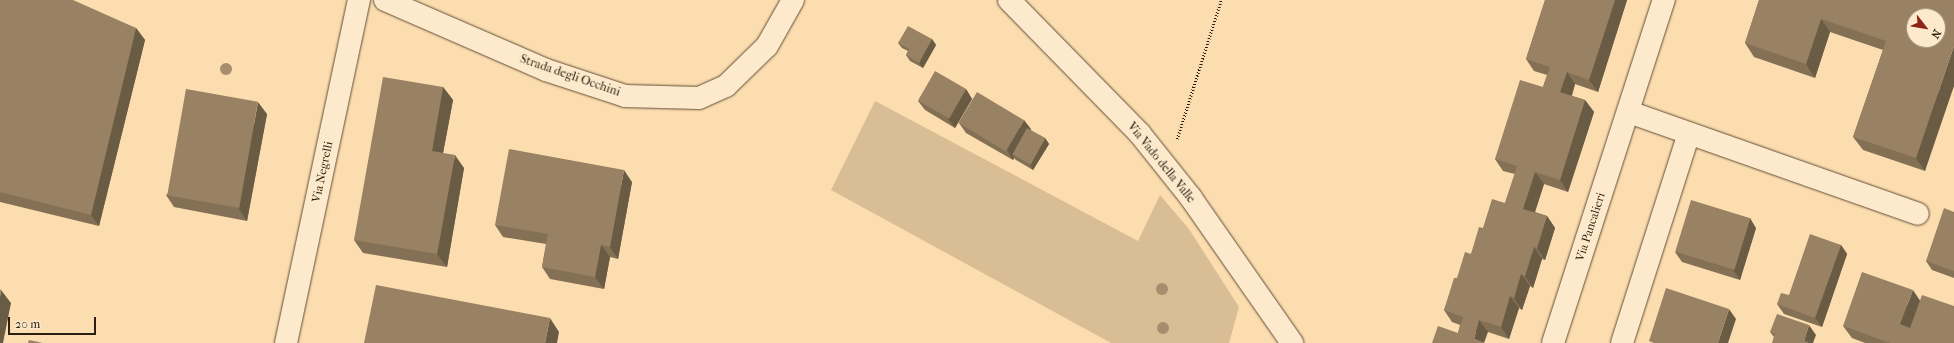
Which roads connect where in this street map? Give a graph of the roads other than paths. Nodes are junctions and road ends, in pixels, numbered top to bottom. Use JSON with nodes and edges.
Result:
{"nodes":[{"id":1,"x":359,"y":0,"type":"edge"},
{"id":2,"x":385,"y":0,"type":"edge"},
{"id":3,"x":793,"y":0,"type":"edge"},
{"id":4,"x":1009,"y":0,"type":"edge"},
{"id":5,"x":1664,"y":0,"type":"edge"},
{"id":6,"x":1629,"y":112,"type":"junction"},
{"id":7,"x":1689,"y":133,"type":"junction"},
{"id":8,"x":1918,"y":214,"type":"dead end"},
{"id":9,"x":1277,"y":334,"type":"edge"},
{"id":10,"x":286,"y":343,"type":"edge"},
{"id":11,"x":1292,"y":343,"type":"edge"},
{"id":12,"x":1553,"y":343,"type":"edge"},
{"id":13,"x":1622,"y":343,"type":"edge"}],
"edges":[{"from":1,"to":10,"type":"street","name":"Via Negrelli"},
{"from":2,"to":3,"type":"street","name":"Strada degli Occhini"},
{"from":4,"to":9,"type":"street","name":"Via Vado della Valle"},
{"from":5,"to":6,"type":"street","name":"Via Pancalieri"},
{"from":6,"to":7,"type":"street"},
{"from":6,"to":12,"type":"street","name":"Via Pancalieri"},
{"from":7,"to":8,"type":"street"},
{"from":7,"to":13,"type":"street"},
{"from":9,"to":11,"type":"street","name":"Via Vado della Valle"}]}
